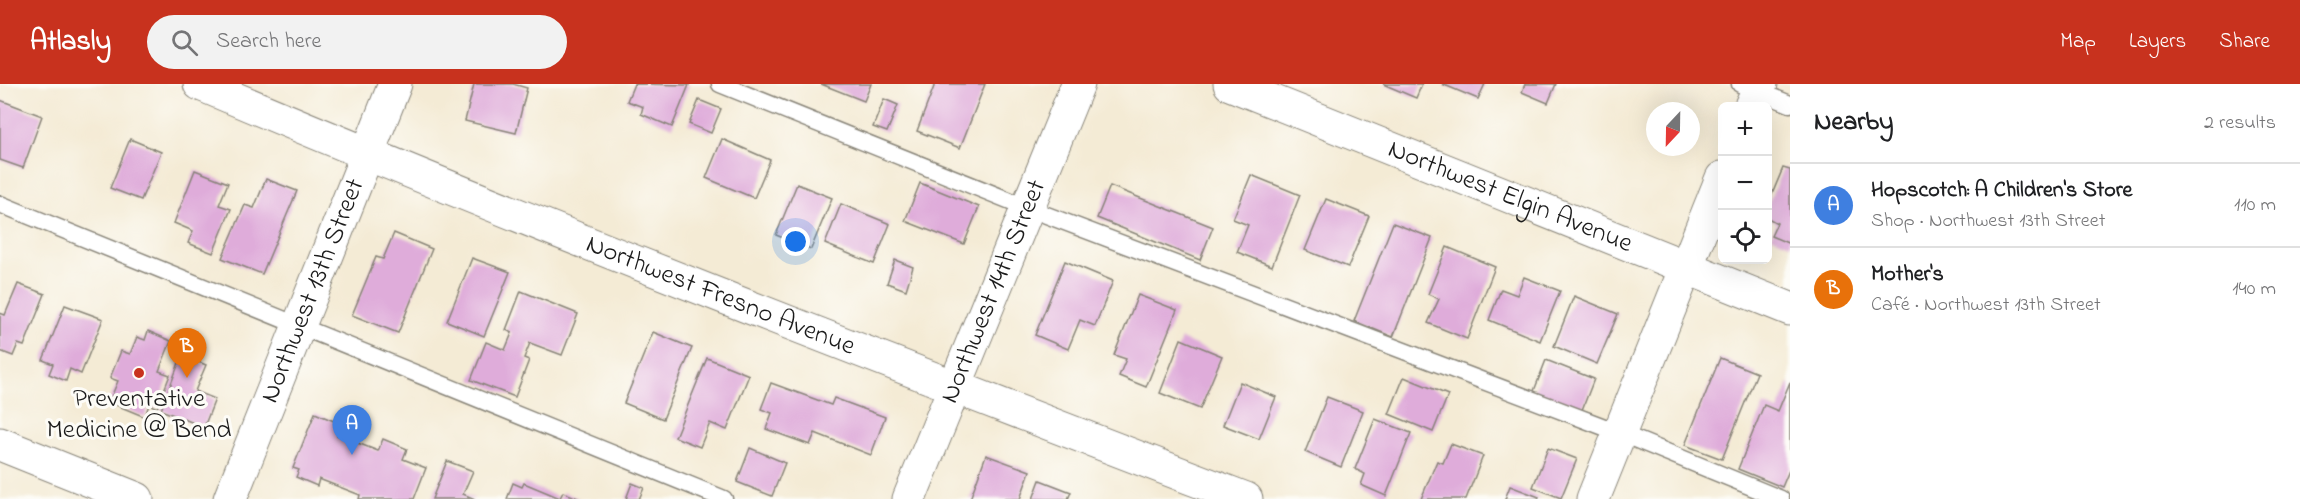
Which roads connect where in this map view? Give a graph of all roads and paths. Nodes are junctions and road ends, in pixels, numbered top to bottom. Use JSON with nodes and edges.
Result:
{"nodes":[{"id":1,"x":200,"y":84,"type":"edge"},
{"id":2,"x":395,"y":84,"type":"edge"},
{"id":3,"x":720,"y":84,"type":"edge"},
{"id":4,"x":1078,"y":84,"type":"edge"},
{"id":5,"x":1230,"y":84,"type":"edge"},
{"id":6,"x":1753,"y":91,"type":"edge"},
{"id":7,"x":1790,"y":104,"type":"edge"},
{"id":8,"x":367,"y":154,"type":"junction"},
{"id":9,"x":1718,"y":188,"type":"edge"},
{"id":10,"x":0,"y":204,"type":"edge"},
{"id":11,"x":1028,"y":208,"type":"junction"},
{"id":12,"x":1686,"y":268,"type":"junction"},
{"id":13,"x":1790,"y":309,"type":"edge"},
{"id":14,"x":298,"y":327,"type":"junction"},
{"id":15,"x":953,"y":387,"type":"junction"},
{"id":16,"x":1620,"y":433,"type":"junction"},
{"id":17,"x":0,"y":444,"type":"edge"},
{"id":18,"x":137,"y":499,"type":"edge"},
{"id":19,"x":230,"y":499,"type":"edge"},
{"id":20,"x":724,"y":499,"type":"edge"},
{"id":21,"x":909,"y":499,"type":"edge"},
{"id":22,"x":1246,"y":499,"type":"edge"},
{"id":23,"x":1593,"y":499,"type":"edge"},
{"id":24,"x":1781,"y":499,"type":"edge"}],
"edges":[{"from":1,"to":8,"type":"street","name":"Northwest Fresno Avenue"},
{"from":2,"to":8,"type":"street","name":"Northwest 13th Street"},
{"from":3,"to":11,"type":"lane"},
{"from":4,"to":11,"type":"street","name":"Northwest 14th Street"},
{"from":5,"to":12,"type":"street","name":"Northwest Elgin Avenue"},
{"from":6,"to":7,"type":"lane"},
{"from":8,"to":14,"type":"street","name":"Northwest 13th Street"},
{"from":8,"to":15,"type":"street","name":"Northwest Fresno Avenue"},
{"from":9,"to":12,"type":"street"},
{"from":10,"to":14,"type":"lane"},
{"from":11,"to":15,"type":"street","name":"Northwest 14th Street"},
{"from":11,"to":16,"type":"lane"},
{"from":12,"to":13,"type":"street","name":"Northwest Elgin Avenue"},
{"from":12,"to":16,"type":"street"},
{"from":14,"to":19,"type":"street","name":"Northwest 13th Street"},
{"from":14,"to":20,"type":"lane"},
{"from":15,"to":21,"type":"street","name":"Northwest 14th Street"},
{"from":15,"to":22,"type":"street","name":"Northwest Fresno Avenue"},
{"from":16,"to":23,"type":"street"},
{"from":16,"to":24,"type":"lane"},
{"from":17,"to":18,"type":"street"}]}
